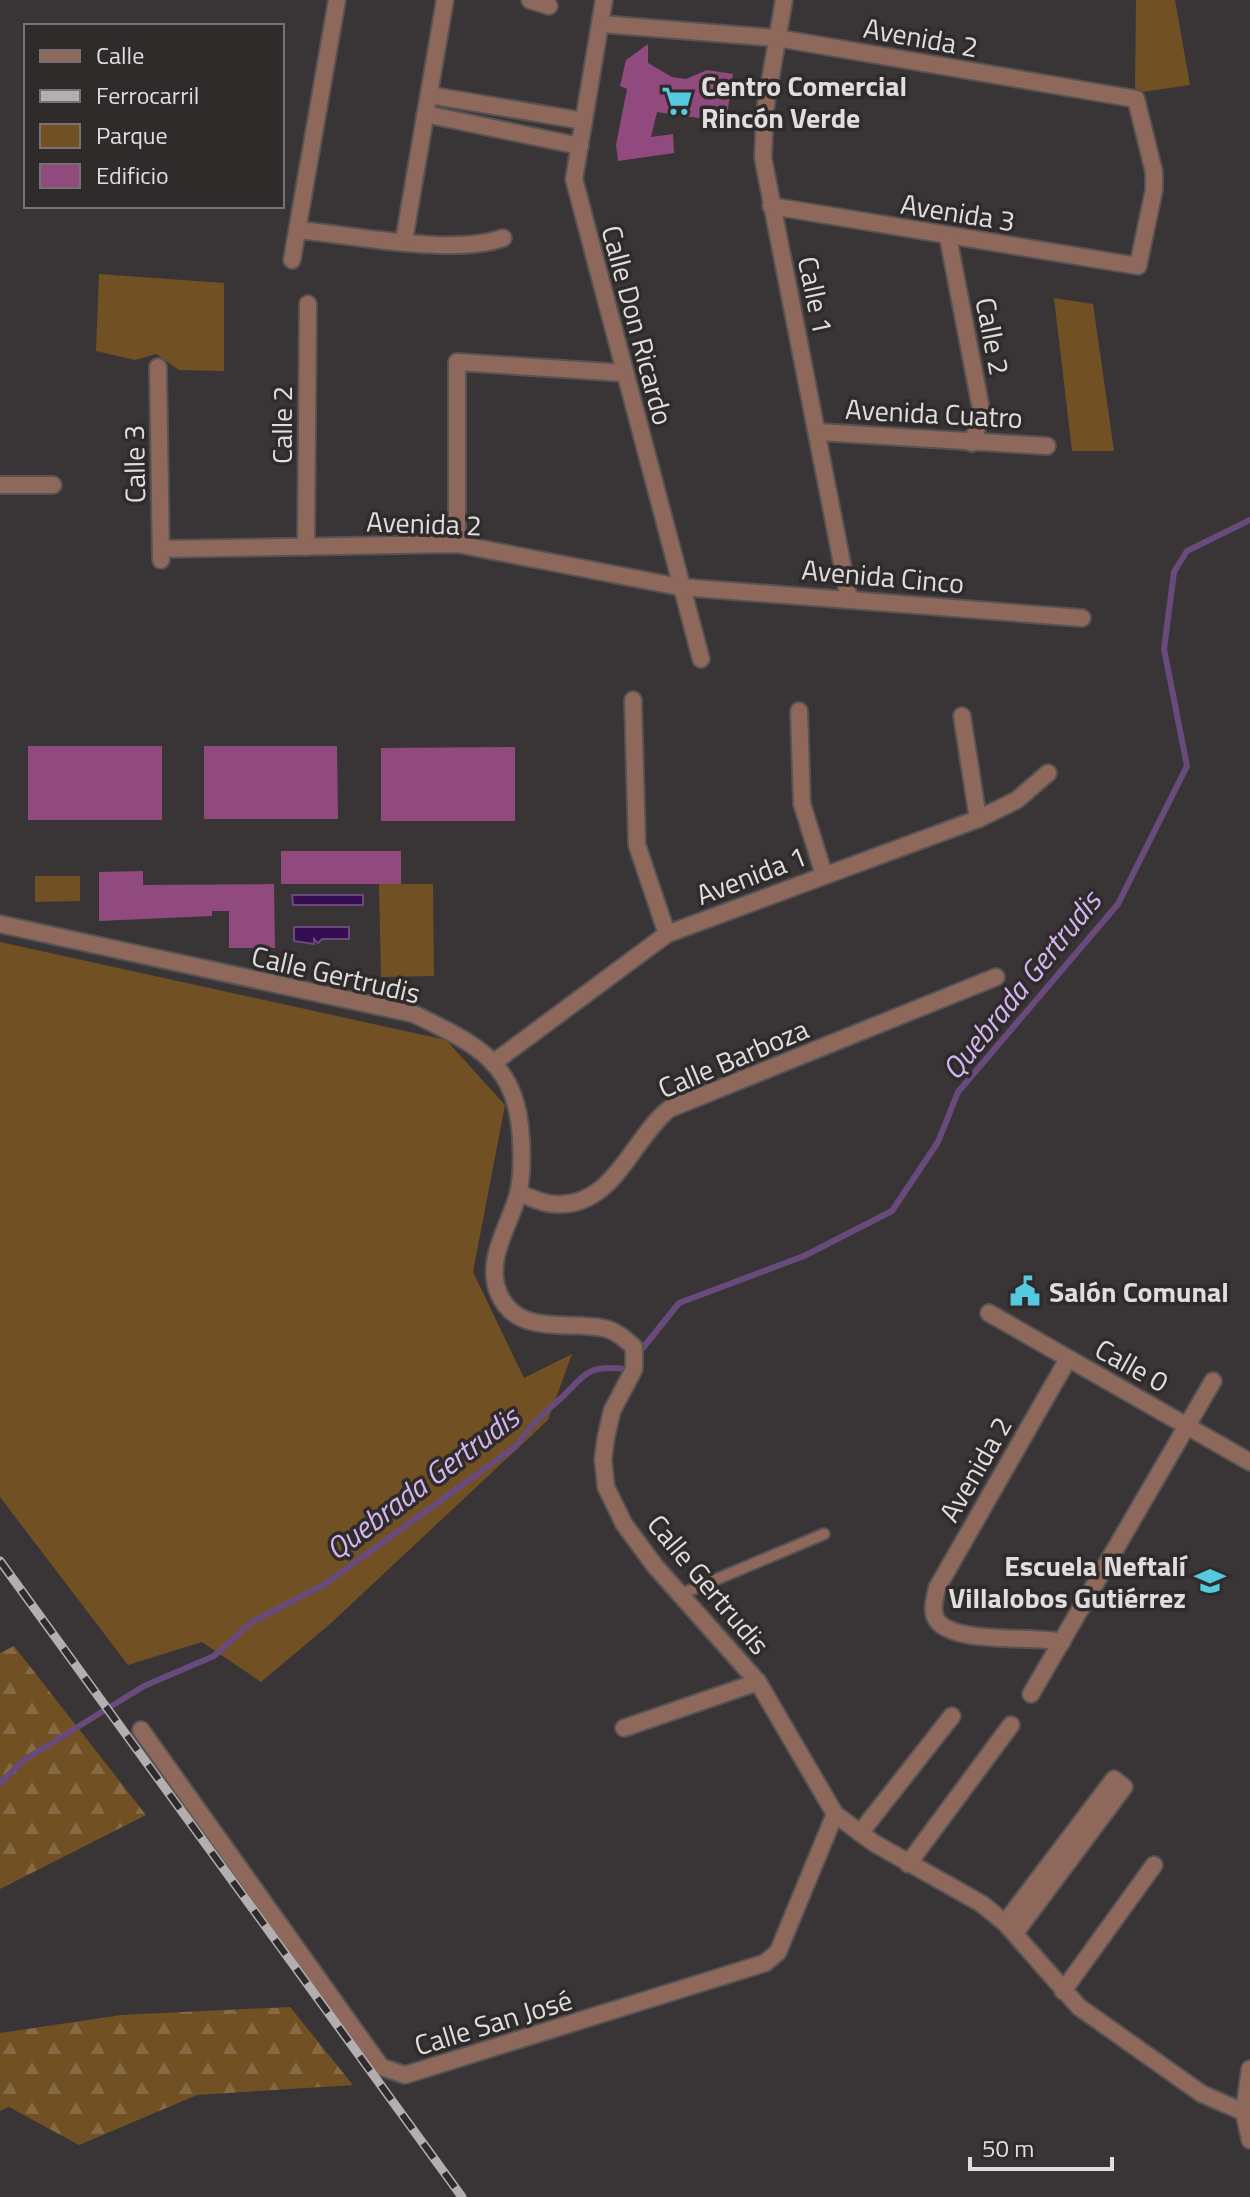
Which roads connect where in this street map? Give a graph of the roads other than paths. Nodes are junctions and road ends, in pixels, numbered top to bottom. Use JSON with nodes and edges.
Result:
{"nodes":[{"id":1,"x":337,"y":0,"type":"edge"},
{"id":2,"x":445,"y":0,"type":"edge"},
{"id":3,"x":530,"y":0,"type":"edge"},
{"id":4,"x":604,"y":0,"type":"edge"},
{"id":5,"x":784,"y":0,"type":"edge"},
{"id":6,"x":549,"y":6,"type":"dead end"},
{"id":7,"x":601,"y":24,"type":"junction"},
{"id":8,"x":777,"y":38,"type":"junction"},
{"id":9,"x":429,"y":95,"type":"junction"},
{"id":10,"x":425,"y":114,"type":"junction"},
{"id":11,"x":584,"y":121,"type":"junction"},
{"id":12,"x":580,"y":146,"type":"junction"},
{"id":13,"x":771,"y":206,"type":"junction"},
{"id":14,"x":298,"y":230,"type":"junction"},
{"id":15,"x":948,"y":237,"type":"junction"},
{"id":16,"x":503,"y":238,"type":"dead end"},
{"id":17,"x":404,"y":240,"type":"junction"},
{"id":18,"x":292,"y":260,"type":"dead end"},
{"id":19,"x":1138,"y":266,"type":"joint"},
{"id":20,"x":308,"y":304,"type":"dead end"},
{"id":21,"x":158,"y":367,"type":"dead end"},
{"id":22,"x":624,"y":373,"type":"junction"},
{"id":23,"x":818,"y":432,"type":"junction"},
{"id":24,"x":972,"y":443,"type":"junction"},
{"id":25,"x":1047,"y":446,"type":"dead end"},
{"id":26,"x":0,"y":485,"type":"edge"},
{"id":27,"x":53,"y":485,"type":"dead end"},
{"id":28,"x":457,"y":544,"type":"junction"},
{"id":29,"x":306,"y":547,"type":"junction"},
{"id":30,"x":162,"y":554,"type":"joint"},
{"id":31,"x":680,"y":587,"type":"junction"},
{"id":32,"x":849,"y":599,"type":"junction"},
{"id":33,"x":1082,"y":618,"type":"dead end"},
{"id":34,"x":701,"y":659,"type":"dead end"},
{"id":35,"x":633,"y":700,"type":"dead end"},
{"id":36,"x":799,"y":711,"type":"dead end"},
{"id":37,"x":962,"y":716,"type":"dead end"},
{"id":38,"x":1048,"y":773,"type":"dead end"},
{"id":39,"x":978,"y":819,"type":"junction"},
{"id":40,"x":824,"y":875,"type":"junction"},
{"id":41,"x":0,"y":924,"type":"edge"},
{"id":42,"x":667,"y":934,"type":"junction"},
{"id":43,"x":996,"y":977,"type":"dead end"},
{"id":44,"x":493,"y":1063,"type":"junction"},
{"id":45,"x":519,"y":1193,"type":"junction"},
{"id":46,"x":989,"y":1313,"type":"dead end"},
{"id":47,"x":1068,"y":1359,"type":"junction"},
{"id":48,"x":1213,"y":1381,"type":"dead end"},
{"id":49,"x":1187,"y":1426,"type":"junction"},
{"id":50,"x":1250,"y":1462,"type":"edge"},
{"id":51,"x":824,"y":1534,"type":"dead end"},
{"id":52,"x":679,"y":1595,"type":"junction"},
{"id":53,"x":1062,"y":1642,"type":"junction"},
{"id":54,"x":758,"y":1682,"type":"junction"},
{"id":55,"x":1031,"y":1694,"type":"dead end"},
{"id":56,"x":952,"y":1716,"type":"dead end"},
{"id":57,"x":1011,"y":1725,"type":"dead end"},
{"id":58,"x":624,"y":1728,"type":"dead end"},
{"id":59,"x":141,"y":1730,"type":"dead end"},
{"id":60,"x":835,"y":1814,"type":"junction"},
{"id":61,"x":860,"y":1833,"type":"junction"},
{"id":62,"x":908,"y":1864,"type":"junction"},
{"id":63,"x":1154,"y":1865,"type":"dead end"},
{"id":64,"x":1010,"y":1928,"type":"junction"},
{"id":65,"x":1063,"y":1991,"type":"junction"},
{"id":66,"x":1250,"y":2069,"type":"edge"},
{"id":67,"x":1244,"y":2112,"type":"junction"},
{"id":68,"x":1250,"y":2140,"type":"edge"}],
"edges":[{"from":1,"to":14,"type":"street"},
{"from":2,"to":9,"type":"street"},
{"from":3,"to":6,"type":"street"},
{"from":4,"to":7,"type":"street","name":"Calle Don Ricardo"},
{"from":5,"to":8,"type":"street","name":"Calle 1"},
{"from":7,"to":8,"type":"street","name":"Avenida 2"},
{"from":7,"to":11,"type":"street","name":"Calle Don Ricardo"},
{"from":8,"to":13,"type":"street","name":"Calle 1"},
{"from":8,"to":19,"type":"street","name":"Avenida 2"},
{"from":9,"to":10,"type":"street"},
{"from":9,"to":11,"type":"street"},
{"from":10,"to":12,"type":"street"},
{"from":10,"to":17,"type":"street"},
{"from":11,"to":12,"type":"street","name":"Calle Don Ricardo"},
{"from":12,"to":22,"type":"street","name":"Calle Don Ricardo"},
{"from":13,"to":15,"type":"street","name":"Avenida 3"},
{"from":13,"to":23,"type":"street","name":"Calle 1"},
{"from":14,"to":17,"type":"street"},
{"from":14,"to":18,"type":"street"},
{"from":15,"to":19,"type":"street","name":"Avenida 3"},
{"from":15,"to":24,"type":"street","name":"Calle 2"},
{"from":16,"to":17,"type":"street"},
{"from":20,"to":29,"type":"street","name":"Calle 2"},
{"from":21,"to":30,"type":"street","name":"Calle 3"},
{"from":22,"to":28,"type":"street"},
{"from":22,"to":31,"type":"street","name":"Calle Don Ricardo"},
{"from":23,"to":24,"type":"street","name":"Avenida Cuatro"},
{"from":23,"to":32,"type":"street","name":"Calle 1"},
{"from":24,"to":25,"type":"street","name":"Avenida Cuatro"},
{"from":26,"to":27,"type":"street"},
{"from":28,"to":29,"type":"street","name":"Avenida 2"},
{"from":28,"to":31,"type":"street","name":"Avenida 2"},
{"from":29,"to":30,"type":"street","name":"Avenida 2"},
{"from":31,"to":32,"type":"street","name":"Avenida Cinco"},
{"from":31,"to":34,"type":"street","name":"Calle Don Ricardo"},
{"from":32,"to":33,"type":"street","name":"Avenida Cinco"},
{"from":35,"to":42,"type":"street"},
{"from":36,"to":40,"type":"street"},
{"from":37,"to":39,"type":"street"},
{"from":38,"to":39,"type":"street","name":"Avenida 1"},
{"from":39,"to":40,"type":"street","name":"Avenida 1"},
{"from":40,"to":42,"type":"street","name":"Avenida 1"},
{"from":41,"to":44,"type":"street","name":"Calle Gertrudis"},
{"from":42,"to":44,"type":"street","name":"Avenida 1"},
{"from":43,"to":45,"type":"street","name":"Calle Barboza"},
{"from":44,"to":45,"type":"street","name":"Calle Gertrudis"},
{"from":45,"to":52,"type":"street","name":"Calle Gertrudis"},
{"from":46,"to":47,"type":"street","name":"Calle 0"},
{"from":47,"to":49,"type":"street","name":"Calle 0"},
{"from":47,"to":53,"type":"street","name":"Avenida 2"},
{"from":48,"to":49,"type":"street"},
{"from":49,"to":50,"type":"street","name":"Calle 0"},
{"from":49,"to":53,"type":"street"},
{"from":51,"to":52,"type":"lane"},
{"from":52,"to":54,"type":"street","name":"Calle Gertrudis"},
{"from":53,"to":55,"type":"street"},
{"from":54,"to":58,"type":"street"},
{"from":54,"to":60,"type":"street","name":"Calle Gertrudis"},
{"from":56,"to":61,"type":"street"},
{"from":57,"to":62,"type":"street"},
{"from":59,"to":60,"type":"street","name":"Calle San José"},
{"from":60,"to":61,"type":"street","name":"Calle Gertrudis"},
{"from":61,"to":62,"type":"street","name":"Calle Gertrudis"},
{"from":62,"to":64,"type":"street","name":"Calle Gertrudis"},
{"from":63,"to":65,"type":"street"},
{"from":64,"to":64,"type":"street"},
{"from":64,"to":65,"type":"street","name":"Calle Gertrudis"},
{"from":65,"to":67,"type":"street","name":"Calle Gertrudis"},
{"from":66,"to":67,"type":"street"},
{"from":67,"to":68,"type":"street"}]}
